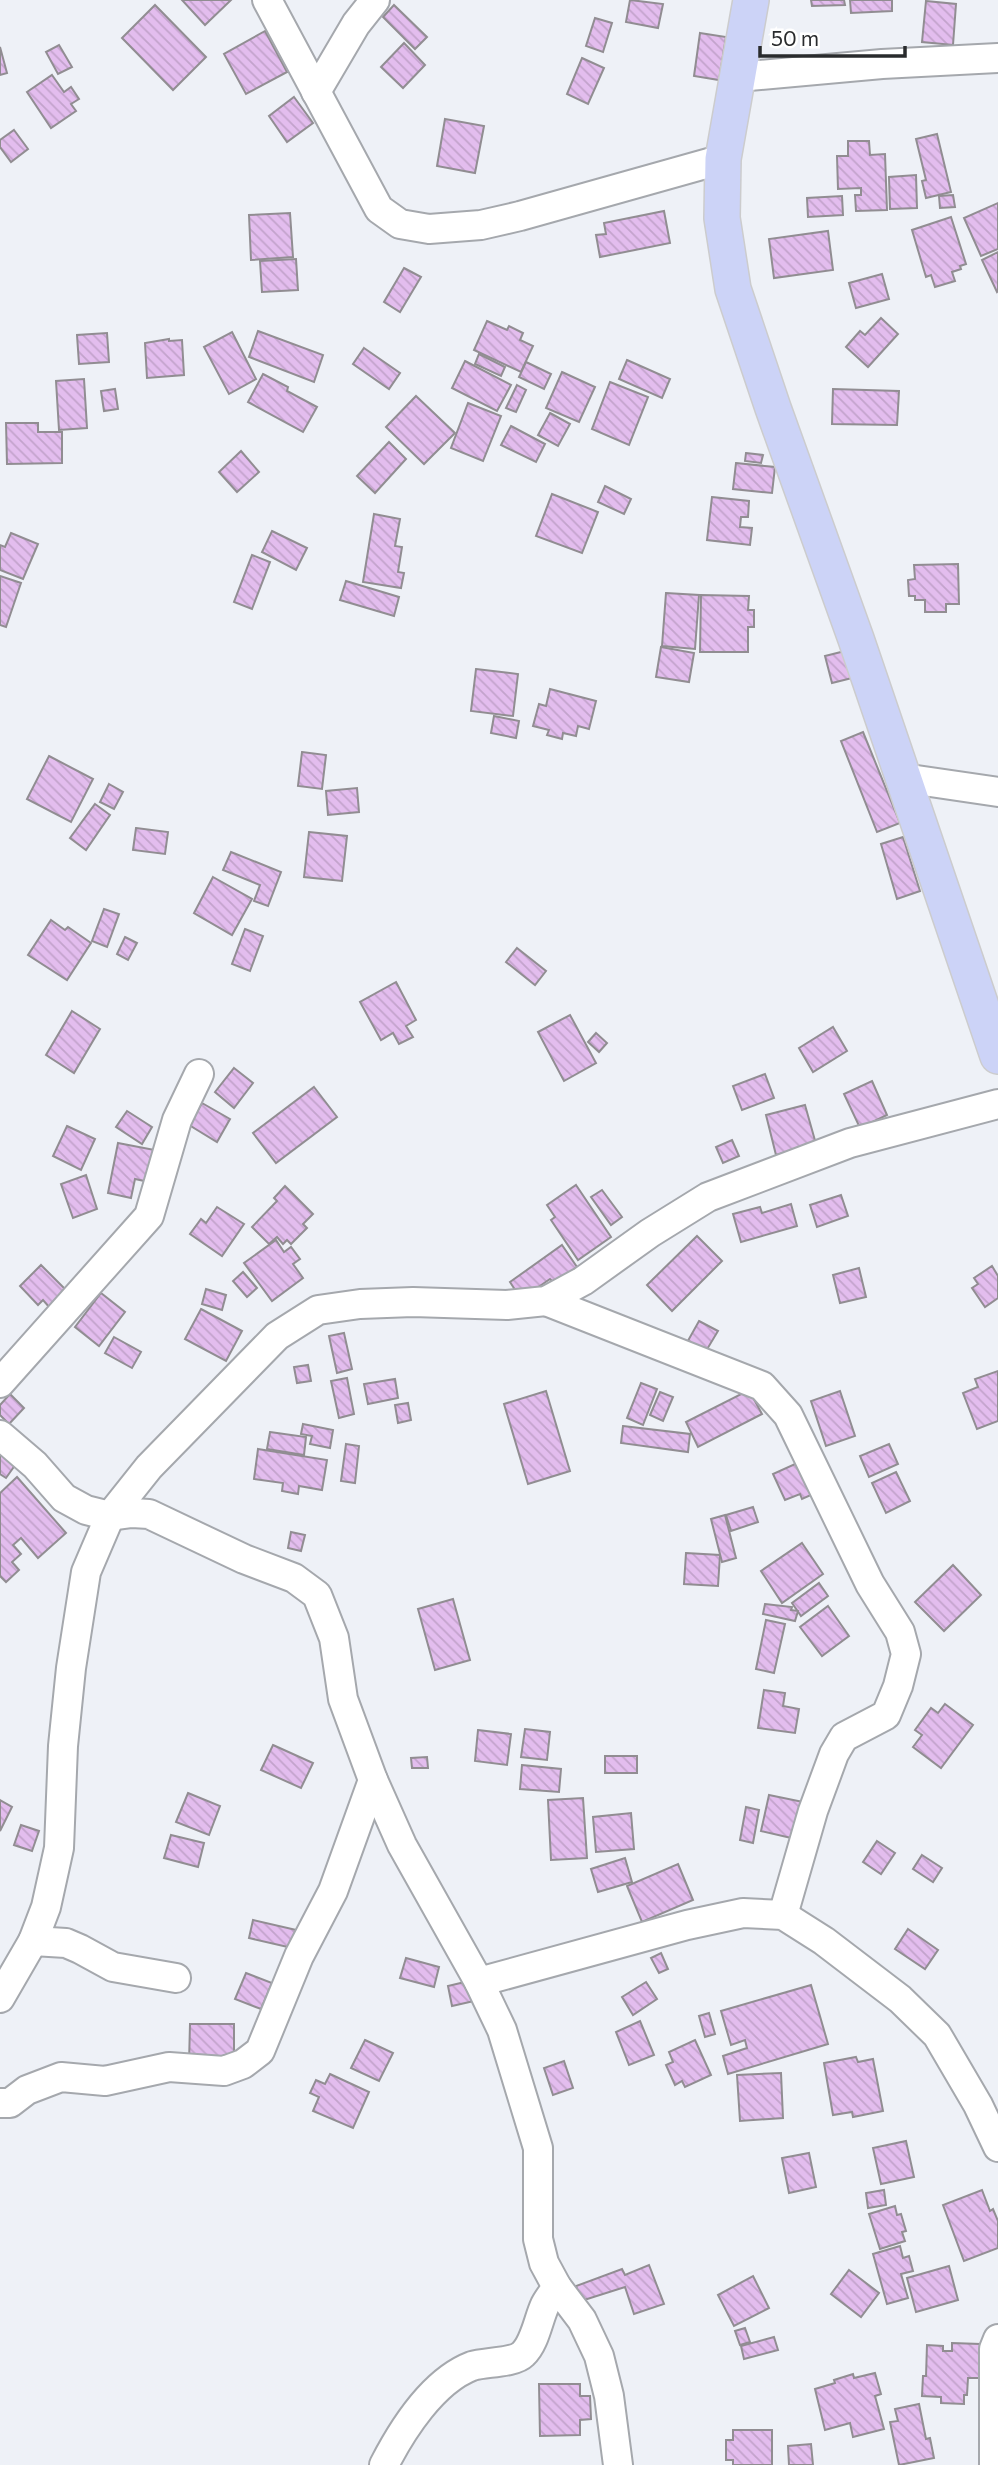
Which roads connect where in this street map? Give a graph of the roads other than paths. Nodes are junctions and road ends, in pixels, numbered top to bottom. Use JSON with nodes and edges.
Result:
{"nodes":[{"id":1,"x":267,"y":0,"type":"edge"},
{"id":2,"x":375,"y":0,"type":"edge"},
{"id":3,"x":751,"y":0,"type":"edge"},
{"id":4,"x":998,"y":58,"type":"edge"},
{"id":5,"x":738,"y":77,"type":"junction"},
{"id":6,"x":316,"y":92,"type":"junction"},
{"id":7,"x":723,"y":159,"type":"junction"},
{"id":8,"x":903,"y":778,"type":"junction"},
{"id":9,"x":998,"y":792,"type":"edge"},
{"id":10,"x":998,"y":1056,"type":"edge"},
{"id":11,"x":199,"y":1074,"type":"dead end"},
{"id":12,"x":998,"y":1104,"type":"edge"},
{"id":13,"x":546,"y":1301,"type":"junction"},
{"id":14,"x":0,"y":1383,"type":"edge"},
{"id":15,"x":0,"y":1435,"type":"edge"},
{"id":16,"x":110,"y":1517,"type":"junction"},
{"id":17,"x":373,"y":1780,"type":"junction"},
{"id":18,"x":783,"y":1915,"type":"junction"},
{"id":19,"x":33,"y":1941,"type":"junction"},
{"id":20,"x":176,"y":1978,"type":"dead end"},
{"id":21,"x":479,"y":1982,"type":"junction"},
{"id":22,"x":0,"y":1998,"type":"edge"},
{"id":23,"x":0,"y":2103,"type":"edge"},
{"id":24,"x":998,"y":2147,"type":"edge"},
{"id":25,"x":557,"y":2287,"type":"junction"},
{"id":26,"x":998,"y":2339,"type":"edge"},
{"id":27,"x":384,"y":2465,"type":"edge"},
{"id":28,"x":618,"y":2465,"type":"edge"},
{"id":29,"x":994,"y":2465,"type":"edge"}],
"edges":[{"from":1,"to":6,"type":"street"},
{"from":2,"to":6,"type":"street"},
{"from":3,"to":5,"type":"main road"},
{"from":4,"to":5,"type":"street"},
{"from":5,"to":7,"type":"main road"},
{"from":6,"to":7,"type":"street"},
{"from":7,"to":8,"type":"main road"},
{"from":8,"to":9,"type":"street"},
{"from":8,"to":10,"type":"main road"},
{"from":11,"to":14,"type":"street"},
{"from":12,"to":13,"type":"street"},
{"from":13,"to":16,"type":"street"},
{"from":13,"to":18,"type":"street"},
{"from":15,"to":16,"type":"street"},
{"from":16,"to":17,"type":"street"},
{"from":16,"to":19,"type":"street"},
{"from":17,"to":21,"type":"street"},
{"from":17,"to":23,"type":"street"},
{"from":18,"to":21,"type":"street"},
{"from":18,"to":24,"type":"street"},
{"from":19,"to":20,"type":"street"},
{"from":19,"to":22,"type":"street"},
{"from":21,"to":25,"type":"street"},
{"from":25,"to":27,"type":"street"},
{"from":25,"to":28,"type":"street"},
{"from":26,"to":29,"type":"street"}]}
